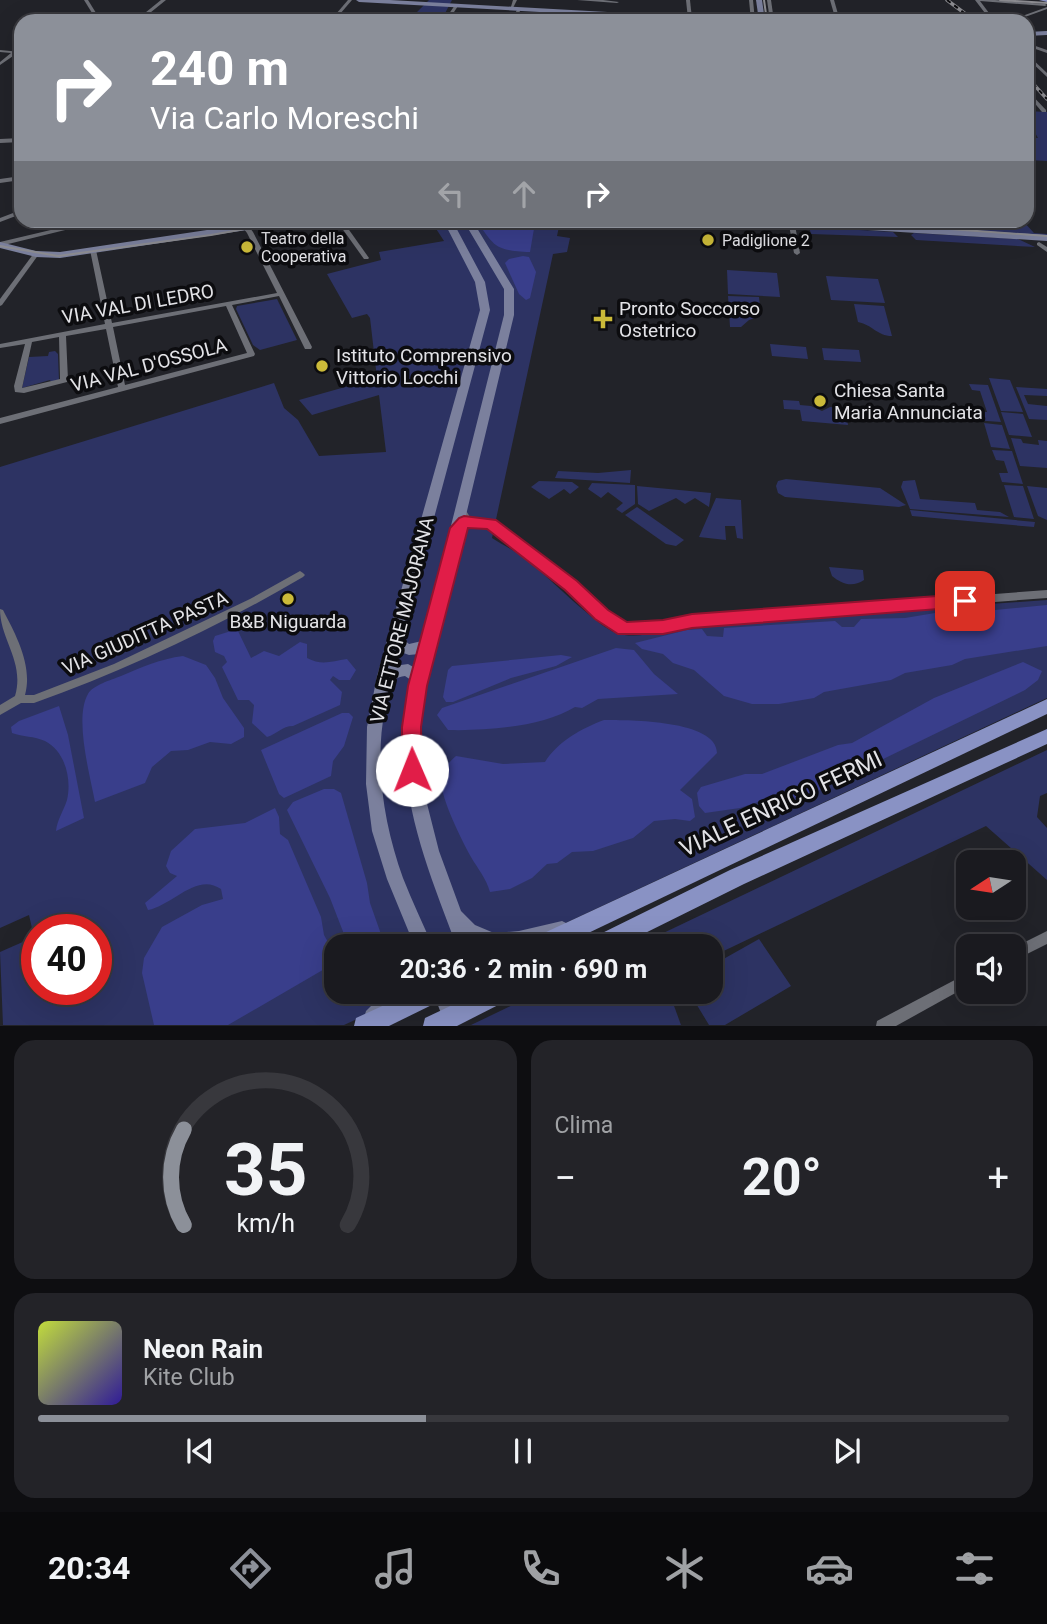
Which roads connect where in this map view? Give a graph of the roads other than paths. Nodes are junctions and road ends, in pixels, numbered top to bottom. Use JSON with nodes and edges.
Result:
{"nodes":[{"id":1,"x":164,"y":0,"type":"edge"},
{"id":2,"x":350,"y":0,"type":"edge"},
{"id":3,"x":359,"y":0,"type":"edge"},
{"id":4,"x":515,"y":0,"type":"edge"},
{"id":5,"x":579,"y":0,"type":"edge"},
{"id":6,"x":978,"y":0,"type":"edge"},
{"id":7,"x":617,"y":1,"type":"edge"},
{"id":8,"x":429,"y":2,"type":"edge"},
{"id":9,"x":1044,"y":3,"type":"edge"},
{"id":10,"x":456,"y":6,"type":"junction"},
{"id":11,"x":510,"y":9,"type":"junction"},
{"id":12,"x":519,"y":9,"type":"junction"},
{"id":13,"x":146,"y":14,"type":"edge"},
{"id":14,"x":338,"y":14,"type":"edge"},
{"id":15,"x":451,"y":14,"type":"edge"},
{"id":16,"x":516,"y":14,"type":"edge"},
{"id":17,"x":561,"y":14,"type":"edge"},
{"id":18,"x":1023,"y":14,"type":"edge"},
{"id":19,"x":1034,"y":62,"type":"edge"},
{"id":20,"x":1047,"y":76,"type":"edge"},
{"id":21,"x":1034,"y":99,"type":"edge"},
{"id":22,"x":1044,"y":111,"type":"dead end"},
{"id":23,"x":70,"y":228,"type":"edge"},
{"id":24,"x":221,"y":228,"type":"edge"},
{"id":25,"x":246,"y":228,"type":"edge"},
{"id":26,"x":345,"y":228,"type":"edge"},
{"id":27,"x":451,"y":228,"type":"edge"},
{"id":28,"x":473,"y":228,"type":"edge"},
{"id":29,"x":793,"y":228,"type":"edge"},
{"id":30,"x":941,"y":228,"type":"edge"},
{"id":31,"x":28,"y":238,"type":"junction"},
{"id":32,"x":1043,"y":243,"type":"edge"},
{"id":33,"x":0,"y":245,"type":"edge"},
{"id":34,"x":93,"y":250,"type":"junction"},
{"id":35,"x":25,"y":252,"type":"junction"},
{"id":36,"x":797,"y":253,"type":"dead end"},
{"id":37,"x":36,"y":254,"type":"junction"},
{"id":38,"x":366,"y":258,"type":"dead end"},
{"id":39,"x":281,"y":294,"type":"junction"},
{"id":40,"x":0,"y":304,"type":"edge"},
{"id":41,"x":228,"y":304,"type":"junction"},
{"id":42,"x":108,"y":326,"type":"junction"},
{"id":43,"x":62,"y":334,"type":"junction"},
{"id":44,"x":29,"y":340,"type":"junction"},
{"id":45,"x":0,"y":346,"type":"edge"},
{"id":46,"x":308,"y":347,"type":"dead end"},
{"id":47,"x":470,"y":366,"type":"junction"},
{"id":48,"x":497,"y":370,"type":"junction"},
{"id":49,"x":122,"y":389,"type":"junction"},
{"id":50,"x":0,"y":421,"type":"edge"},
{"id":51,"x":462,"y":511,"type":"junction"},
{"id":52,"x":474,"y":521,"type":"junction"},
{"id":53,"x":458,"y":528,"type":"junction"},
{"id":54,"x":300,"y":575,"type":"dead end"},
{"id":55,"x":1047,"y":594,"type":"edge"},
{"id":56,"x":0,"y":613,"type":"edge"},
{"id":57,"x":396,"y":633,"type":"junction"},
{"id":58,"x":430,"y":643,"type":"junction"},
{"id":59,"x":382,"y":685,"type":"junction"},
{"id":60,"x":418,"y":686,"type":"junction"},
{"id":61,"x":19,"y":699,"type":"junction"},
{"id":62,"x":1047,"y":706,"type":"edge"},
{"id":63,"x":0,"y":711,"type":"edge"},
{"id":64,"x":1047,"y":736,"type":"edge"},
{"id":65,"x":451,"y":906,"type":"junction"},
{"id":66,"x":411,"y":915,"type":"junction"},
{"id":67,"x":578,"y":927,"type":"junction"},
{"id":68,"x":413,"y":934,"type":"edge"},
{"id":69,"x":419,"y":934,"type":"edge"},
{"id":70,"x":461,"y":934,"type":"edge"},
{"id":71,"x":563,"y":934,"type":"edge"},
{"id":72,"x":621,"y":934,"type":"edge"},
{"id":73,"x":1047,"y":937,"type":"edge"},
{"id":74,"x":1026,"y":948,"type":"edge"},
{"id":75,"x":956,"y":986,"type":"edge"},
{"id":76,"x":385,"y":1004,"type":"edge"},
{"id":77,"x":413,"y":1004,"type":"edge"},
{"id":78,"x":475,"y":1004,"type":"edge"},
{"id":79,"x":442,"y":1021,"type":"edge"},
{"id":80,"x":368,"y":1024,"type":"edge"},
{"id":81,"x":888,"y":1024,"type":"edge"}],
"edges":[{"from":1,"to":13,"type":"street"},
{"from":2,"to":14,"type":"street"},
{"from":3,"to":8,"type":"street"},
{"from":4,"to":11,"type":"street"},
{"from":5,"to":7,"type":"street"},
{"from":6,"to":9,"type":"street"},
{"from":8,"to":10,"type":"street"},
{"from":9,"to":18,"type":"street"},
{"from":10,"to":11,"type":"street"},
{"from":10,"to":15,"type":"street"},
{"from":11,"to":12,"type":"street"},
{"from":12,"to":16,"type":"street"},
{"from":12,"to":17,"type":"street"},
{"from":19,"to":20,"type":"street"},
{"from":21,"to":22,"type":"street"},
{"from":23,"to":31,"type":"street"},
{"from":24,"to":34,"type":"street"},
{"from":25,"to":39,"type":"street"},
{"from":26,"to":38,"type":"street"},
{"from":27,"to":47,"type":"street","name":"VIA ETTORE MAJORANA"},
{"from":28,"to":48,"type":"street","name":"VIA ETTORE MAJORANA"},
{"from":29,"to":36,"type":"street"},
{"from":30,"to":32,"type":"street"},
{"from":31,"to":33,"type":"street"},
{"from":31,"to":35,"type":"street"},
{"from":33,"to":35,"type":"street"},
{"from":34,"to":37,"type":"street"},
{"from":34,"to":42,"type":"street"},
{"from":35,"to":37,"type":"street"},
{"from":37,"to":40,"type":"street"},
{"from":39,"to":41,"type":"street","name":"VIA VAL DI LEDRO"},
{"from":39,"to":46,"type":"street"},
{"from":41,"to":42,"type":"street","name":"VIA VAL DI LEDRO"},
{"from":41,"to":49,"type":"street","name":"VIA VAL D'OSSOLA"},
{"from":42,"to":43,"type":"street","name":"VIA VAL DI LEDRO"},
{"from":42,"to":49,"type":"street"},
{"from":43,"to":44,"type":"street","name":"VIA VAL DI LEDRO"},
{"from":43,"to":44,"type":"street"},
{"from":44,"to":45,"type":"street","name":"VIA VAL DI LEDRO"},
{"from":47,"to":48,"type":"street"},
{"from":47,"to":57,"type":"street","name":"VIA ETTORE MAJORANA"},
{"from":48,"to":51,"type":"street","name":"VIA ETTORE MAJORANA"},
{"from":49,"to":50,"type":"street","name":"VIA VAL D'OSSOLA"},
{"from":51,"to":52,"type":"street"},
{"from":51,"to":53,"type":"street","name":"VIA ETTORE MAJORANA"},
{"from":52,"to":53,"type":"street"},
{"from":52,"to":55,"type":"street"},
{"from":53,"to":58,"type":"street","name":"VIA ETTORE MAJORANA"},
{"from":54,"to":61,"type":"street","name":"VIA GIUDITTA PASTA"},
{"from":56,"to":61,"type":"street"},
{"from":57,"to":58,"type":"street"},
{"from":57,"to":59,"type":"street","name":"VIA ETTORE MAJORANA"},
{"from":58,"to":60,"type":"street","name":"VIA ETTORE MAJORANA"},
{"from":59,"to":60,"type":"street"},
{"from":59,"to":66,"type":"street","name":"VIA ETTORE MAJORANA"},
{"from":60,"to":65,"type":"street","name":"VIA ETTORE MAJORANA"},
{"from":61,"to":63,"type":"street","name":"VIA GIUDITTA PASTA"},
{"from":62,"to":67,"type":"main road","name":"VIALE ENRICO FERMI"},
{"from":64,"to":72,"type":"main road"},
{"from":65,"to":67,"type":"street","name":"VIA ETTORE MAJORANA"},
{"from":65,"to":70,"type":"street","name":"VIA ETTORE MAJORANA"},
{"from":66,"to":68,"type":"street","name":"VIA ETTORE MAJORANA"},
{"from":66,"to":69,"type":"street","name":"VIA ETTORE MAJORANA"},
{"from":67,"to":71,"type":"main road","name":"VIALE ENRICO FERMI"},
{"from":73,"to":74,"type":"street"},
{"from":75,"to":81,"type":"street"},
{"from":76,"to":80,"type":"street"},
{"from":77,"to":80,"type":"main road"},
{"from":78,"to":79,"type":"main road"}]}
